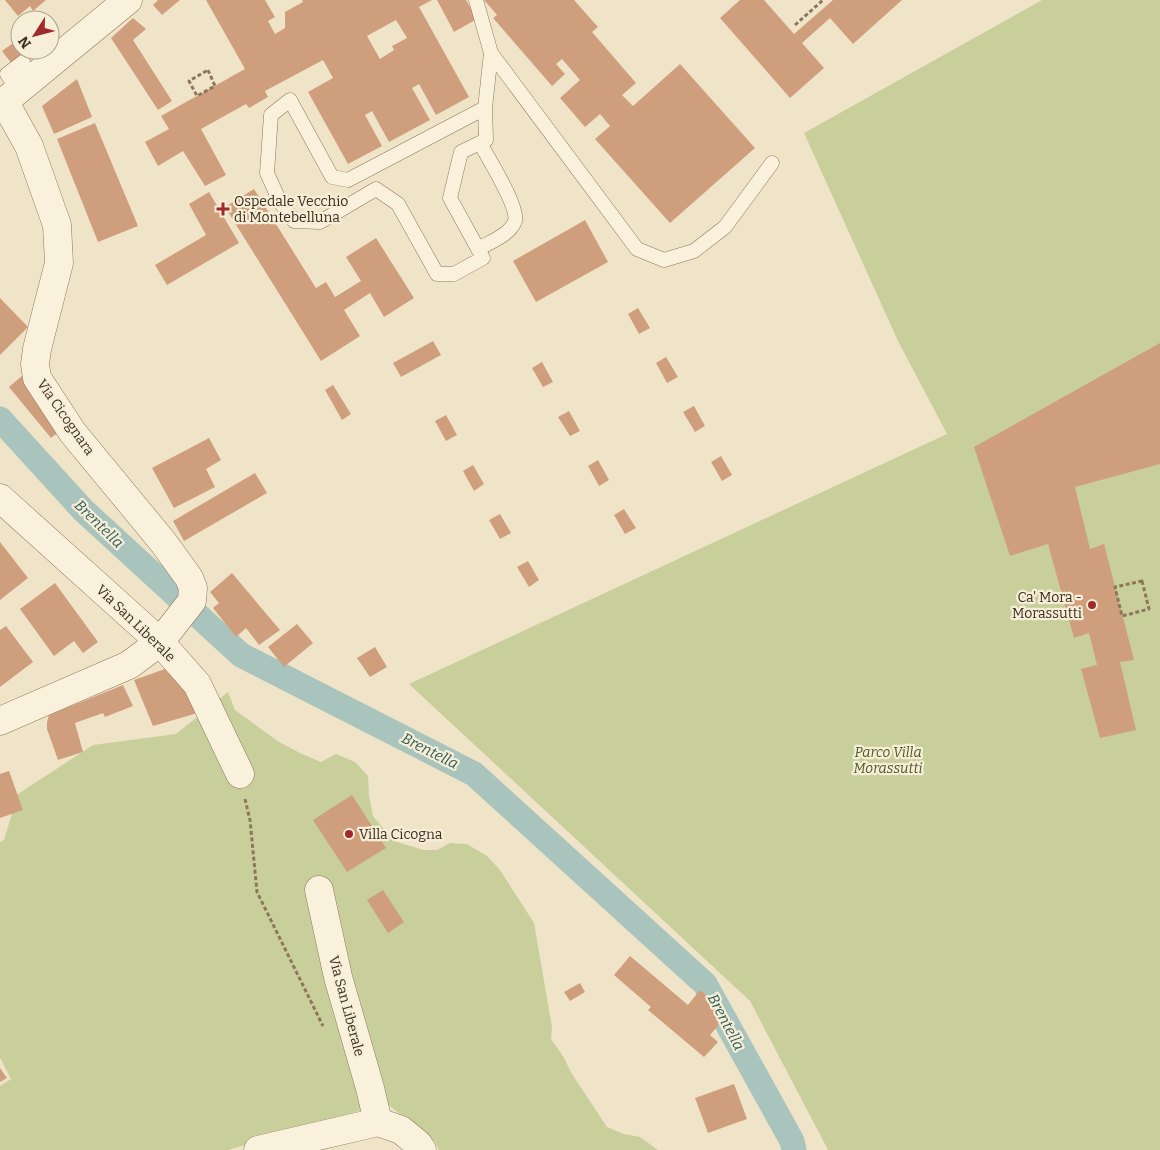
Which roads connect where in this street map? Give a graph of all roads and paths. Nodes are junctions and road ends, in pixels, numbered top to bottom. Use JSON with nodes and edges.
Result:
{"nodes":[{"id":1,"x":128,"y":0,"type":"edge"},
{"id":2,"x":476,"y":0,"type":"edge"},
{"id":3,"x":823,"y":0,"type":"edge"},
{"id":4,"x":795,"y":24,"type":"dead end"},
{"id":5,"x":491,"y":53,"type":"junction"},
{"id":6,"x":23,"y":62,"type":"dead end"},
{"id":7,"x":197,"y":96,"type":"joint"},
{"id":8,"x":8,"y":99,"type":"edge"},
{"id":9,"x":485,"y":108,"type":"junction"},
{"id":10,"x":480,"y":143,"type":"junction"},
{"id":11,"x":772,"y":163,"type":"dead end"},
{"id":12,"x":357,"y":176,"type":"junction"},
{"id":13,"x":366,"y":194,"type":"junction"},
{"id":14,"x":478,"y":249,"type":"junction"},
{"id":15,"x":0,"y":498,"type":"edge"},
{"id":16,"x":1115,"y":587,"type":"joint"},
{"id":17,"x":160,"y":642,"type":"junction"},
{"id":18,"x":0,"y":721,"type":"edge"},
{"id":19,"x":240,"y":774,"type":"joint"},
{"id":20,"x":319,"y":890,"type":"dead end"},
{"id":21,"x":324,"y":1028,"type":"dead end"},
{"id":22,"x":378,"y":1122,"type":"junction"},
{"id":23,"x":258,"y":1150,"type":"edge"},
{"id":24,"x":422,"y":1150,"type":"edge"}],
"edges":[{"from":1,"to":8,"type":"street"},
{"from":2,"to":5,"type":"lane"},
{"from":3,"to":4,"type":"path"},
{"from":5,"to":9,"type":"lane"},
{"from":5,"to":11,"type":"lane"},
{"from":6,"to":8,"type":"lane"},
{"from":7,"to":7,"type":"path"},
{"from":8,"to":17,"type":"street","name":"Via Cicognara"},
{"from":9,"to":10,"type":"lane"},
{"from":9,"to":12,"type":"lane"},
{"from":10,"to":14,"type":"lane"},
{"from":10,"to":14,"type":"lane"},
{"from":12,"to":13,"type":"lane"},
{"from":12,"to":13,"type":"lane"},
{"from":13,"to":14,"type":"lane"},
{"from":15,"to":17,"type":"street","name":"Via San Liberale"},
{"from":16,"to":16,"type":"path"},
{"from":17,"to":18,"type":"street","name":"Via Cicognara"},
{"from":17,"to":19,"type":"street","name":"Via San Liberale"},
{"from":19,"to":21,"type":"path"},
{"from":20,"to":22,"type":"street","name":"Via San Liberale"},
{"from":22,"to":23,"type":"street"},
{"from":22,"to":24,"type":"street"}]}
